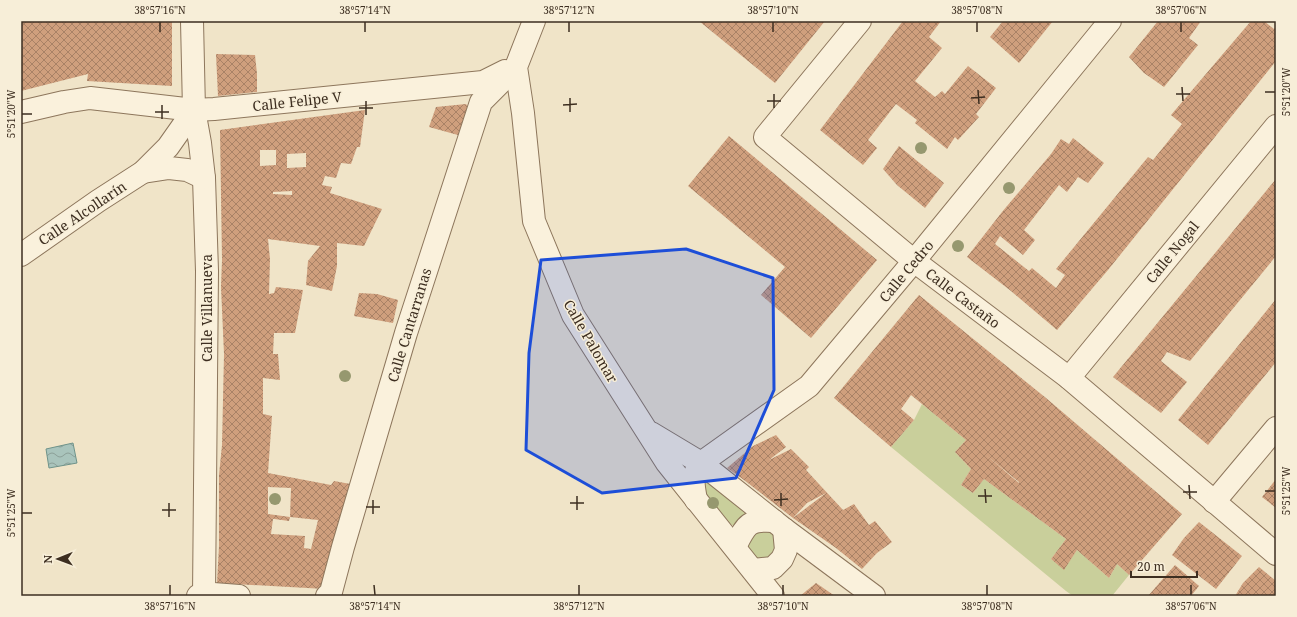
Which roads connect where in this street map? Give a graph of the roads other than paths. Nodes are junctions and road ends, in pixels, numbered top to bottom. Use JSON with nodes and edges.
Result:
{"nodes":[{"id":1,"x":192,"y":21,"type":"edge"},
{"id":2,"x":534,"y":21,"type":"edge"},
{"id":3,"x":860,"y":21,"type":"edge"},
{"id":4,"x":1110,"y":21,"type":"edge"},
{"id":5,"x":516,"y":67,"type":"junction"},
{"id":6,"x":194,"y":110,"type":"junction"},
{"id":7,"x":21,"y":112,"type":"edge"},
{"id":8,"x":1276,"y":126,"type":"edge"},
{"id":9,"x":143,"y":172,"type":"junction"},
{"id":10,"x":204,"y":178,"type":"junction"},
{"id":11,"x":21,"y":255,"type":"edge"},
{"id":12,"x":914,"y":261,"type":"junction"},
{"id":13,"x":1069,"y":378,"type":"junction"},
{"id":14,"x":1276,"y":428,"type":"edge"},
{"id":15,"x":646,"y":431,"type":"junction"},
{"id":16,"x":701,"y":463,"type":"junction"},
{"id":17,"x":696,"y":500,"type":"junction"},
{"id":18,"x":1214,"y":502,"type":"junction"},
{"id":19,"x":779,"y":525,"type":"junction"},
{"id":20,"x":735,"y":547,"type":"junction"},
{"id":21,"x":1276,"y":554,"type":"edge"},
{"id":22,"x":753,"y":570,"type":"junction"},
{"id":23,"x":202,"y":596,"type":"edge"},
{"id":24,"x":239,"y":596,"type":"edge"},
{"id":25,"x":327,"y":596,"type":"edge"},
{"id":26,"x":774,"y":596,"type":"edge"},
{"id":27,"x":874,"y":596,"type":"edge"}],
"edges":[{"from":1,"to":6,"type":"street","name":"Calle Villanueva"},
{"from":2,"to":5,"type":"street"},
{"from":3,"to":12,"type":"street","name":"Calle Castaño"},
{"from":4,"to":12,"type":"street","name":"Calle Cedro"},
{"from":5,"to":6,"type":"street","name":"Calle Felipe V"},
{"from":5,"to":15,"type":"street","name":"Calle Palomar"},
{"from":5,"to":25,"type":"street","name":"Calle Cantarranas"},
{"from":6,"to":7,"type":"street","name":"Calle Felipe V"},
{"from":6,"to":9,"type":"street","name":"Calle Alcollarín"},
{"from":6,"to":10,"type":"street","name":"Calle Villanueva"},
{"from":8,"to":13,"type":"street","name":"Calle Nogal"},
{"from":9,"to":10,"type":"street","name":"Calle Alcollarín"},
{"from":9,"to":11,"type":"street","name":"Calle Alcollarín"},
{"from":10,"to":23,"type":"street","name":"Calle Villanueva"},
{"from":12,"to":13,"type":"street","name":"Calle Castaño"},
{"from":12,"to":16,"type":"street","name":"Calle Cedro"},
{"from":13,"to":18,"type":"street","name":"Calle Castaño"},
{"from":14,"to":18,"type":"street"},
{"from":15,"to":16,"type":"street"},
{"from":15,"to":17,"type":"street","name":"Calle Palomar"},
{"from":16,"to":17,"type":"street"},
{"from":16,"to":19,"type":"street"},
{"from":17,"to":20,"type":"street","name":"Calle Palomar"},
{"from":18,"to":21,"type":"street","name":"Calle Castaño"},
{"from":19,"to":20,"type":"street"},
{"from":19,"to":22,"type":"street"},
{"from":19,"to":27,"type":"street"},
{"from":20,"to":22,"type":"street","name":"Calle Palomar"},
{"from":22,"to":26,"type":"street","name":"Calle Palomar"},
{"from":23,"to":24,"type":"street"}]}
